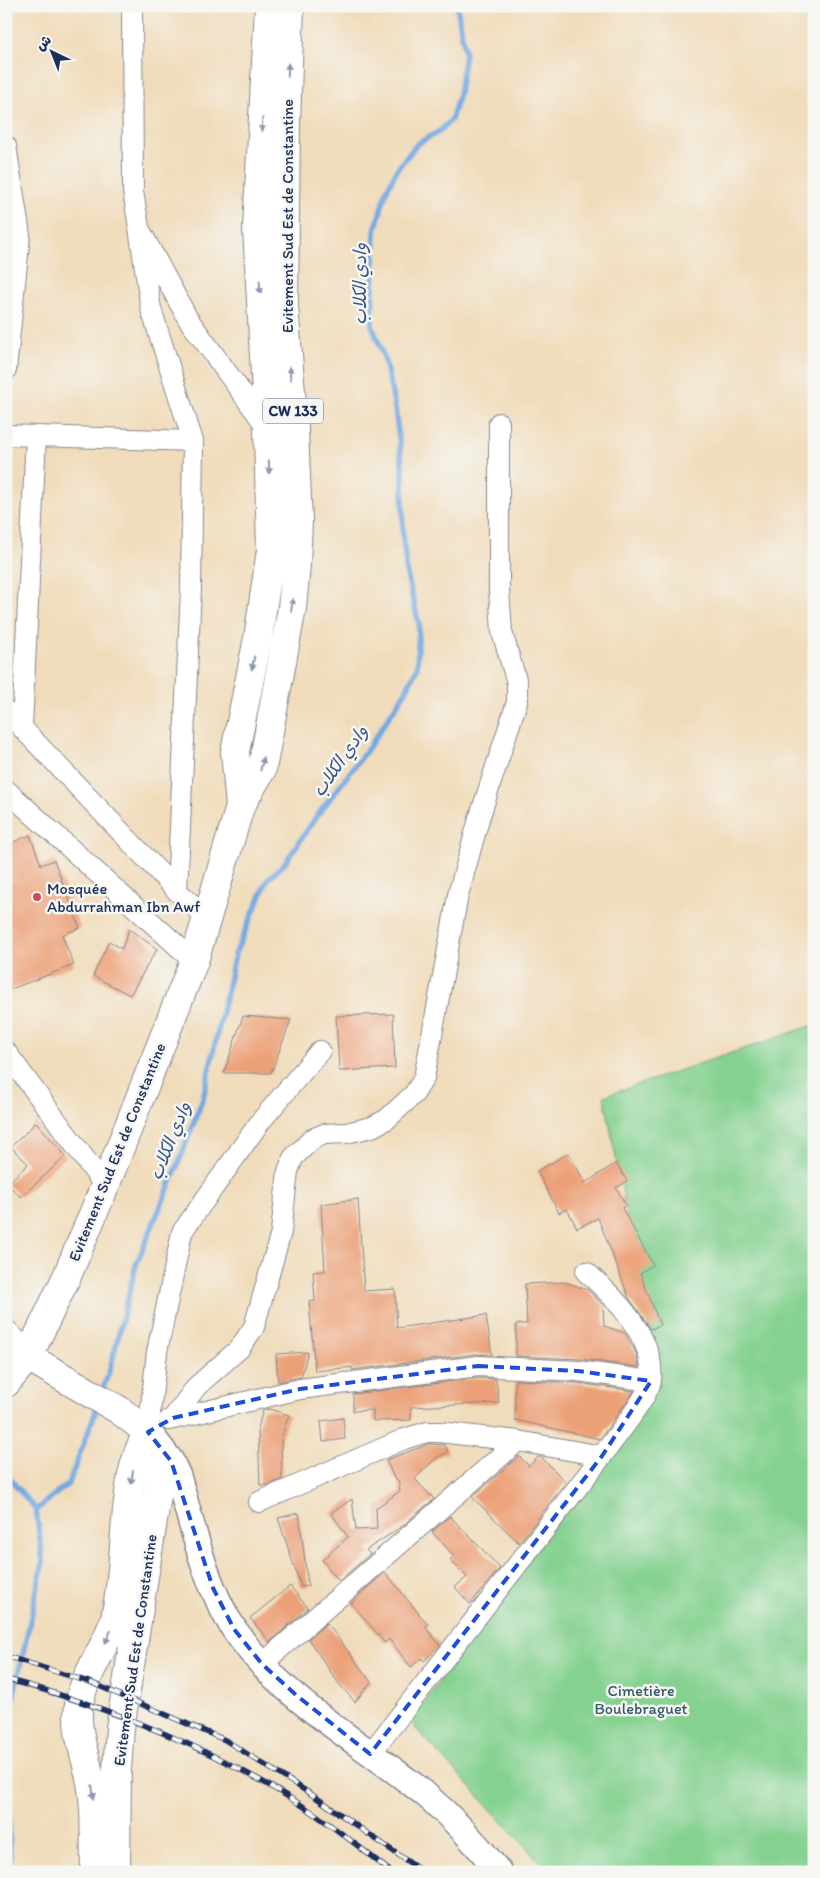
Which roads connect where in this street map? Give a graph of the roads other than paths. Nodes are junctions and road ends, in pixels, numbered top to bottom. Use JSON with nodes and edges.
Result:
{"nodes":[{"id":1,"x":132,"y":6,"type":"edge"},
{"id":2,"x":269,"y":6,"type":"edge"},
{"id":3,"x":290,"y":6,"type":"edge"},
{"id":4,"x":6,"y":146,"type":"edge"},
{"id":5,"x":139,"y":228,"type":"junction"},
{"id":6,"x":6,"y":370,"type":"edge"},
{"id":7,"x":499,"y":423,"type":"dead end"},
{"id":8,"x":281,"y":429,"type":"junction"},
{"id":9,"x":6,"y":435,"type":"edge"},
{"id":10,"x":36,"y":436,"type":"junction"},
{"id":11,"x":193,"y":441,"type":"junction"},
{"id":12,"x":6,"y":711,"type":"edge"},
{"id":13,"x":22,"y":727,"type":"junction"},
{"id":14,"x":6,"y":790,"type":"edge"},
{"id":15,"x":177,"y":891,"type":"junction"},
{"id":16,"x":206,"y":917,"type":"junction"},
{"id":17,"x":194,"y":960,"type":"junction"},
{"id":18,"x":320,"y":1051,"type":"dead end"},
{"id":19,"x":6,"y":1052,"type":"edge"},
{"id":20,"x":105,"y":1186,"type":"junction"},
{"id":21,"x":586,"y":1272,"type":"dead end"},
{"id":22,"x":6,"y":1335,"type":"edge"},
{"id":23,"x":28,"y":1356,"type":"junction"},
{"id":24,"x":651,"y":1381,"type":"junction"},
{"id":25,"x":6,"y":1384,"type":"edge"},
{"id":26,"x":173,"y":1418,"type":"junction"},
{"id":27,"x":148,"y":1432,"type":"junction"},
{"id":28,"x":518,"y":1441,"type":"junction"},
{"id":29,"x":602,"y":1456,"type":"junction"},
{"id":30,"x":259,"y":1502,"type":"dead end"},
{"id":31,"x":262,"y":1664,"type":"junction"},
{"id":32,"x":370,"y":1754,"type":"junction"},
{"id":33,"x":95,"y":1872,"type":"edge"},
{"id":34,"x":116,"y":1872,"type":"edge"},
{"id":35,"x":499,"y":1872,"type":"edge"}],
"edges":[{"from":1,"to":5,"type":"street"},
{"from":2,"to":8,"type":"main road","name":"Evitement Sud Est de Constantine","number":"CW 133","one_way":true},
{"from":8,"to":3,"type":"main road","name":"Evitement Sud Est de Constantine","number":"CW 133","one_way":true},
{"from":4,"to":6,"type":"street"},
{"from":5,"to":8,"type":"street"},
{"from":5,"to":11,"type":"street"},
{"from":7,"to":26,"type":"street"},
{"from":8,"to":16,"type":"main road","name":"Evitement Sud Est de Constantine","number":"CW 133"},
{"from":9,"to":10,"type":"street"},
{"from":10,"to":11,"type":"street"},
{"from":10,"to":13,"type":"street"},
{"from":11,"to":15,"type":"street"},
{"from":12,"to":13,"type":"street"},
{"from":13,"to":15,"type":"street"},
{"from":14,"to":17,"type":"street"},
{"from":15,"to":16,"type":"street"},
{"from":16,"to":17,"type":"main road","name":"Evitement Sud Est de Constantine","number":"CW 133"},
{"from":17,"to":20,"type":"main road","name":"Evitement Sud Est de Constantine","number":"CW 133"},
{"from":18,"to":27,"type":"street"},
{"from":19,"to":20,"type":"street"},
{"from":20,"to":23,"type":"main road","name":"Evitement Sud Est de Constantine","number":"CW 133"},
{"from":21,"to":24,"type":"street"},
{"from":22,"to":23,"type":"main road"},
{"from":23,"to":25,"type":"main road","number":"CW 133"},
{"from":23,"to":27,"type":"main road"},
{"from":24,"to":26,"type":"street"},
{"from":24,"to":29,"type":"street"},
{"from":26,"to":27,"type":"street"},
{"from":27,"to":31,"type":"street"},
{"from":27,"to":33,"type":"main road","name":"Evitement Sud Est de Constantine","one_way":true},
{"from":27,"to":34,"type":"main road","name":"Evitement Sud Est de Constantine"},
{"from":28,"to":29,"type":"street"},
{"from":28,"to":30,"type":"street"},
{"from":28,"to":31,"type":"street"},
{"from":29,"to":32,"type":"street"},
{"from":31,"to":32,"type":"street"},
{"from":32,"to":35,"type":"street"}]}
